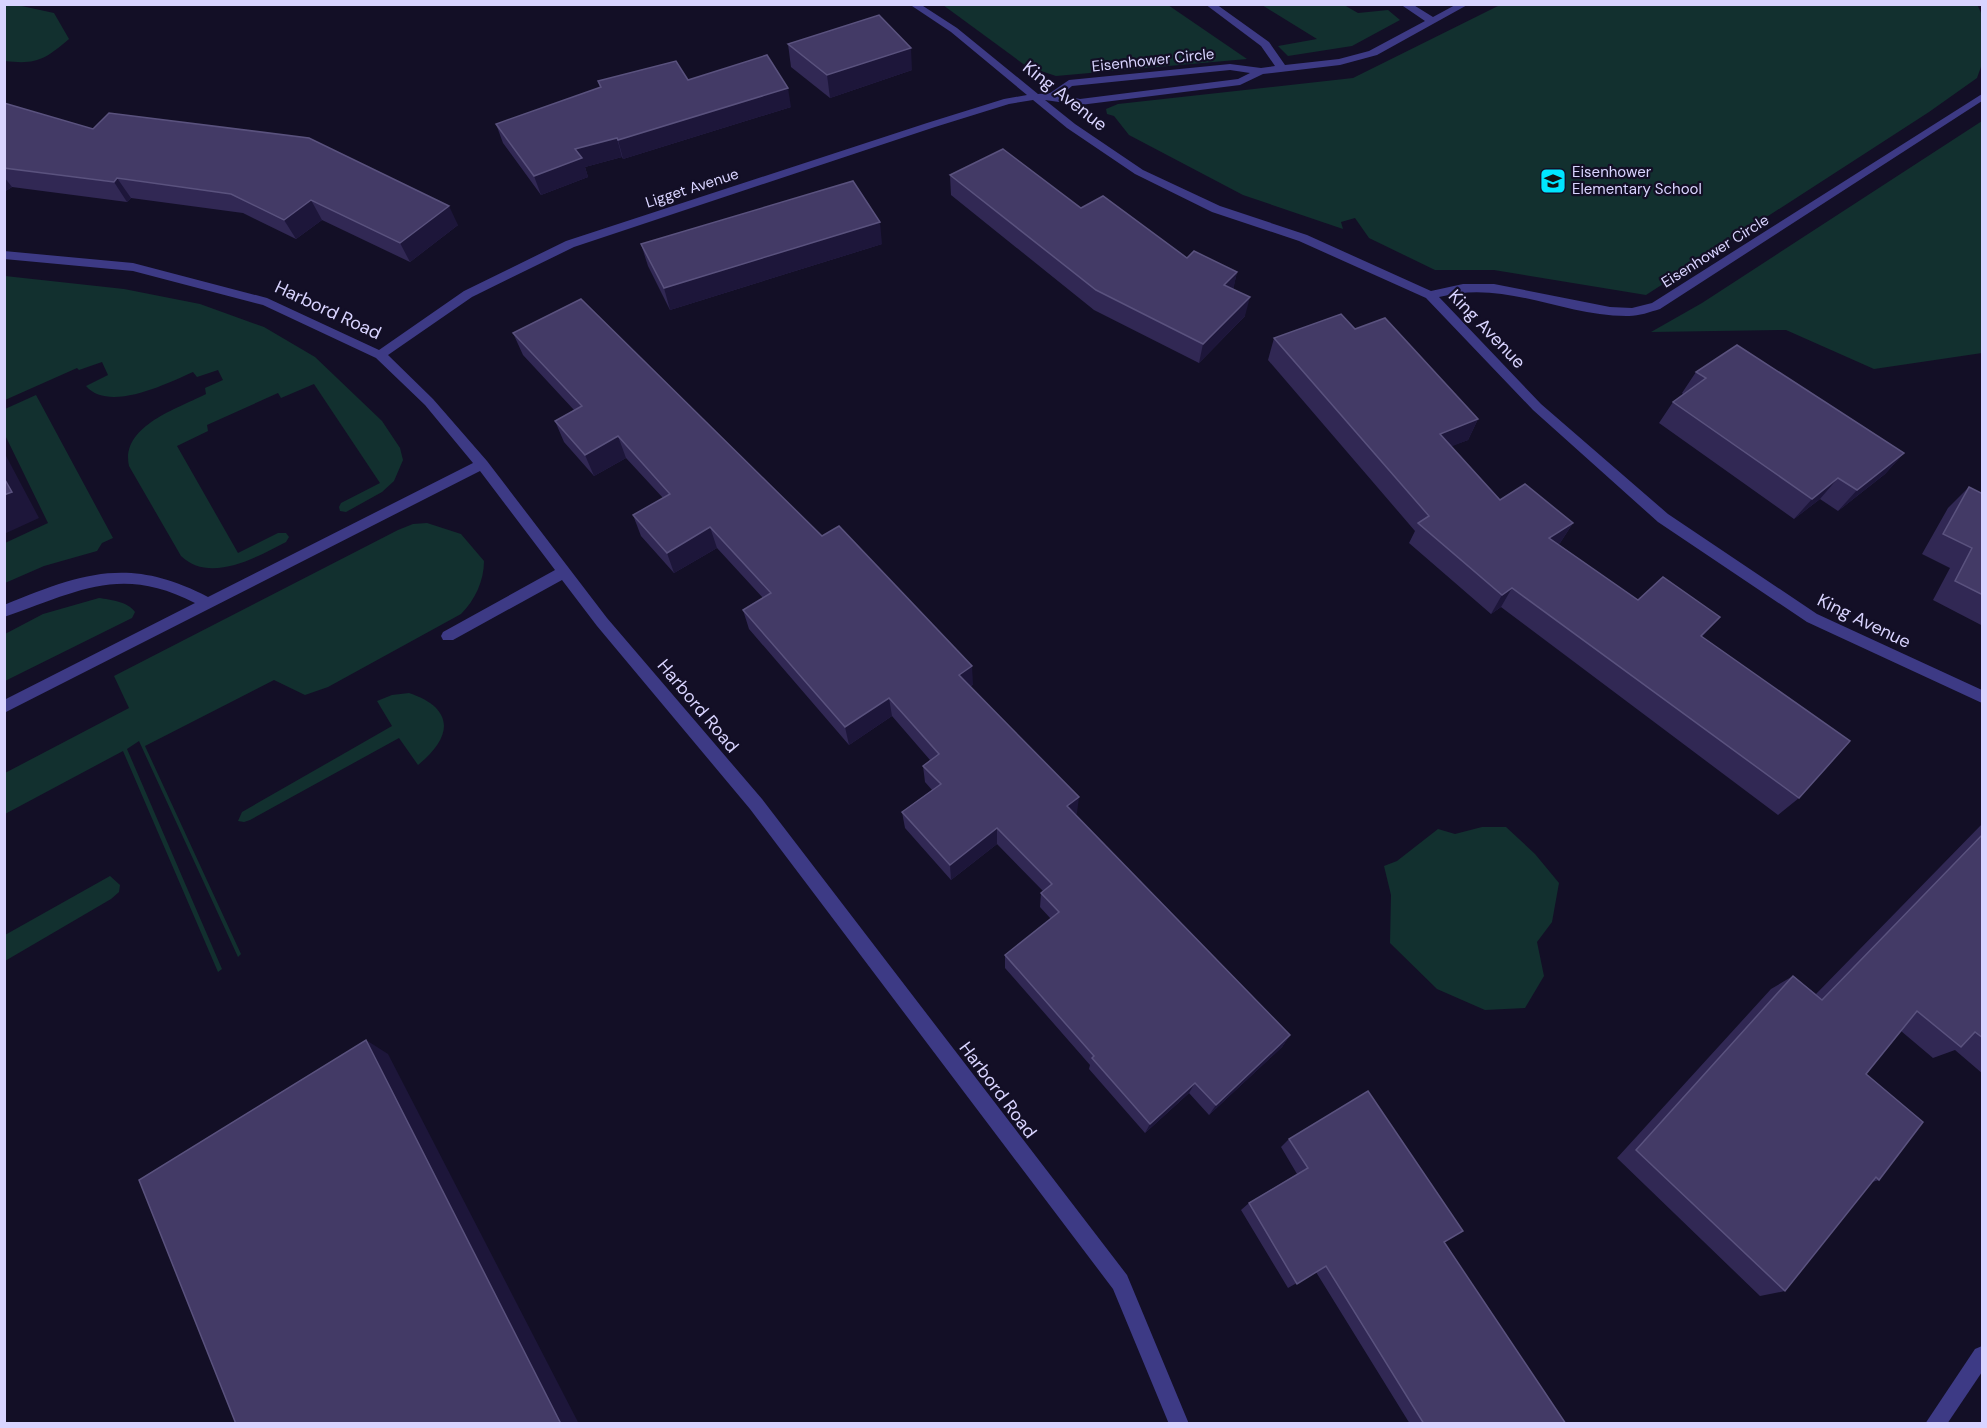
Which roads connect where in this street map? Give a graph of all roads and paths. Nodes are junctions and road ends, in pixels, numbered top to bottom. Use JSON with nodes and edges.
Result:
{"nodes":[{"id":1,"x":913,"y":4,"type":"edge"},
{"id":2,"x":1209,"y":4,"type":"edge"},
{"id":3,"x":1404,"y":4,"type":"edge"},
{"id":4,"x":1465,"y":4,"type":"edge"},
{"id":5,"x":1432,"y":21,"type":"junction"},
{"id":6,"x":1282,"y":69,"type":"junction"},
{"id":7,"x":1261,"y":71,"type":"junction"},
{"id":8,"x":1053,"y":96,"type":"junction"},
{"id":9,"x":1983,"y":96,"type":"edge"},
{"id":10,"x":1035,"y":97,"type":"junction"},
{"id":11,"x":4,"y":255,"type":"edge"},
{"id":12,"x":1430,"y":295,"type":"junction"},
{"id":13,"x":380,"y":355,"type":"junction"},
{"id":14,"x":482,"y":464,"type":"junction"},
{"id":15,"x":564,"y":572,"type":"junction"},
{"id":16,"x":208,"y":603,"type":"junction"},
{"id":17,"x":4,"y":611,"type":"edge"},
{"id":18,"x":448,"y":636,"type":"dead end"},
{"id":19,"x":1983,"y":697,"type":"edge"},
{"id":20,"x":4,"y":707,"type":"edge"},
{"id":21,"x":1983,"y":1356,"type":"edge"},
{"id":22,"x":1937,"y":1422,"type":"edge"},
{"id":23,"x":1179,"y":1424,"type":"edge"}],
"edges":[{"from":1,"to":10,"type":"street","name":"King Avenue"},
{"from":2,"to":6,"type":"street"},
{"from":3,"to":5,"type":"street"},
{"from":4,"to":5,"type":"street","name":"Eisenhower Circle"},
{"from":5,"to":6,"type":"street","name":"Eisenhower Circle"},
{"from":6,"to":7,"type":"street","name":"Eisenhower Circle"},
{"from":7,"to":8,"type":"street","name":"Eisenhower Circle"},
{"from":7,"to":8,"type":"street","name":"Eisenhower Circle"},
{"from":8,"to":10,"type":"street","name":"Eisenhower Circle"},
{"from":9,"to":12,"type":"street","name":"Eisenhower Circle"},
{"from":10,"to":12,"type":"street","name":"King Avenue"},
{"from":10,"to":13,"type":"street","name":"Ligget Avenue"},
{"from":11,"to":13,"type":"street","name":"Harbord Road"},
{"from":12,"to":19,"type":"street","name":"King Avenue"},
{"from":13,"to":14,"type":"street","name":"Harbord Road"},
{"from":14,"to":15,"type":"street","name":"Harbord Road"},
{"from":14,"to":16,"type":"street"},
{"from":15,"to":18,"type":"street"},
{"from":15,"to":23,"type":"street","name":"Harbord Road"},
{"from":16,"to":17,"type":"street"},
{"from":16,"to":20,"type":"street"},
{"from":21,"to":22,"type":"street"}]}
